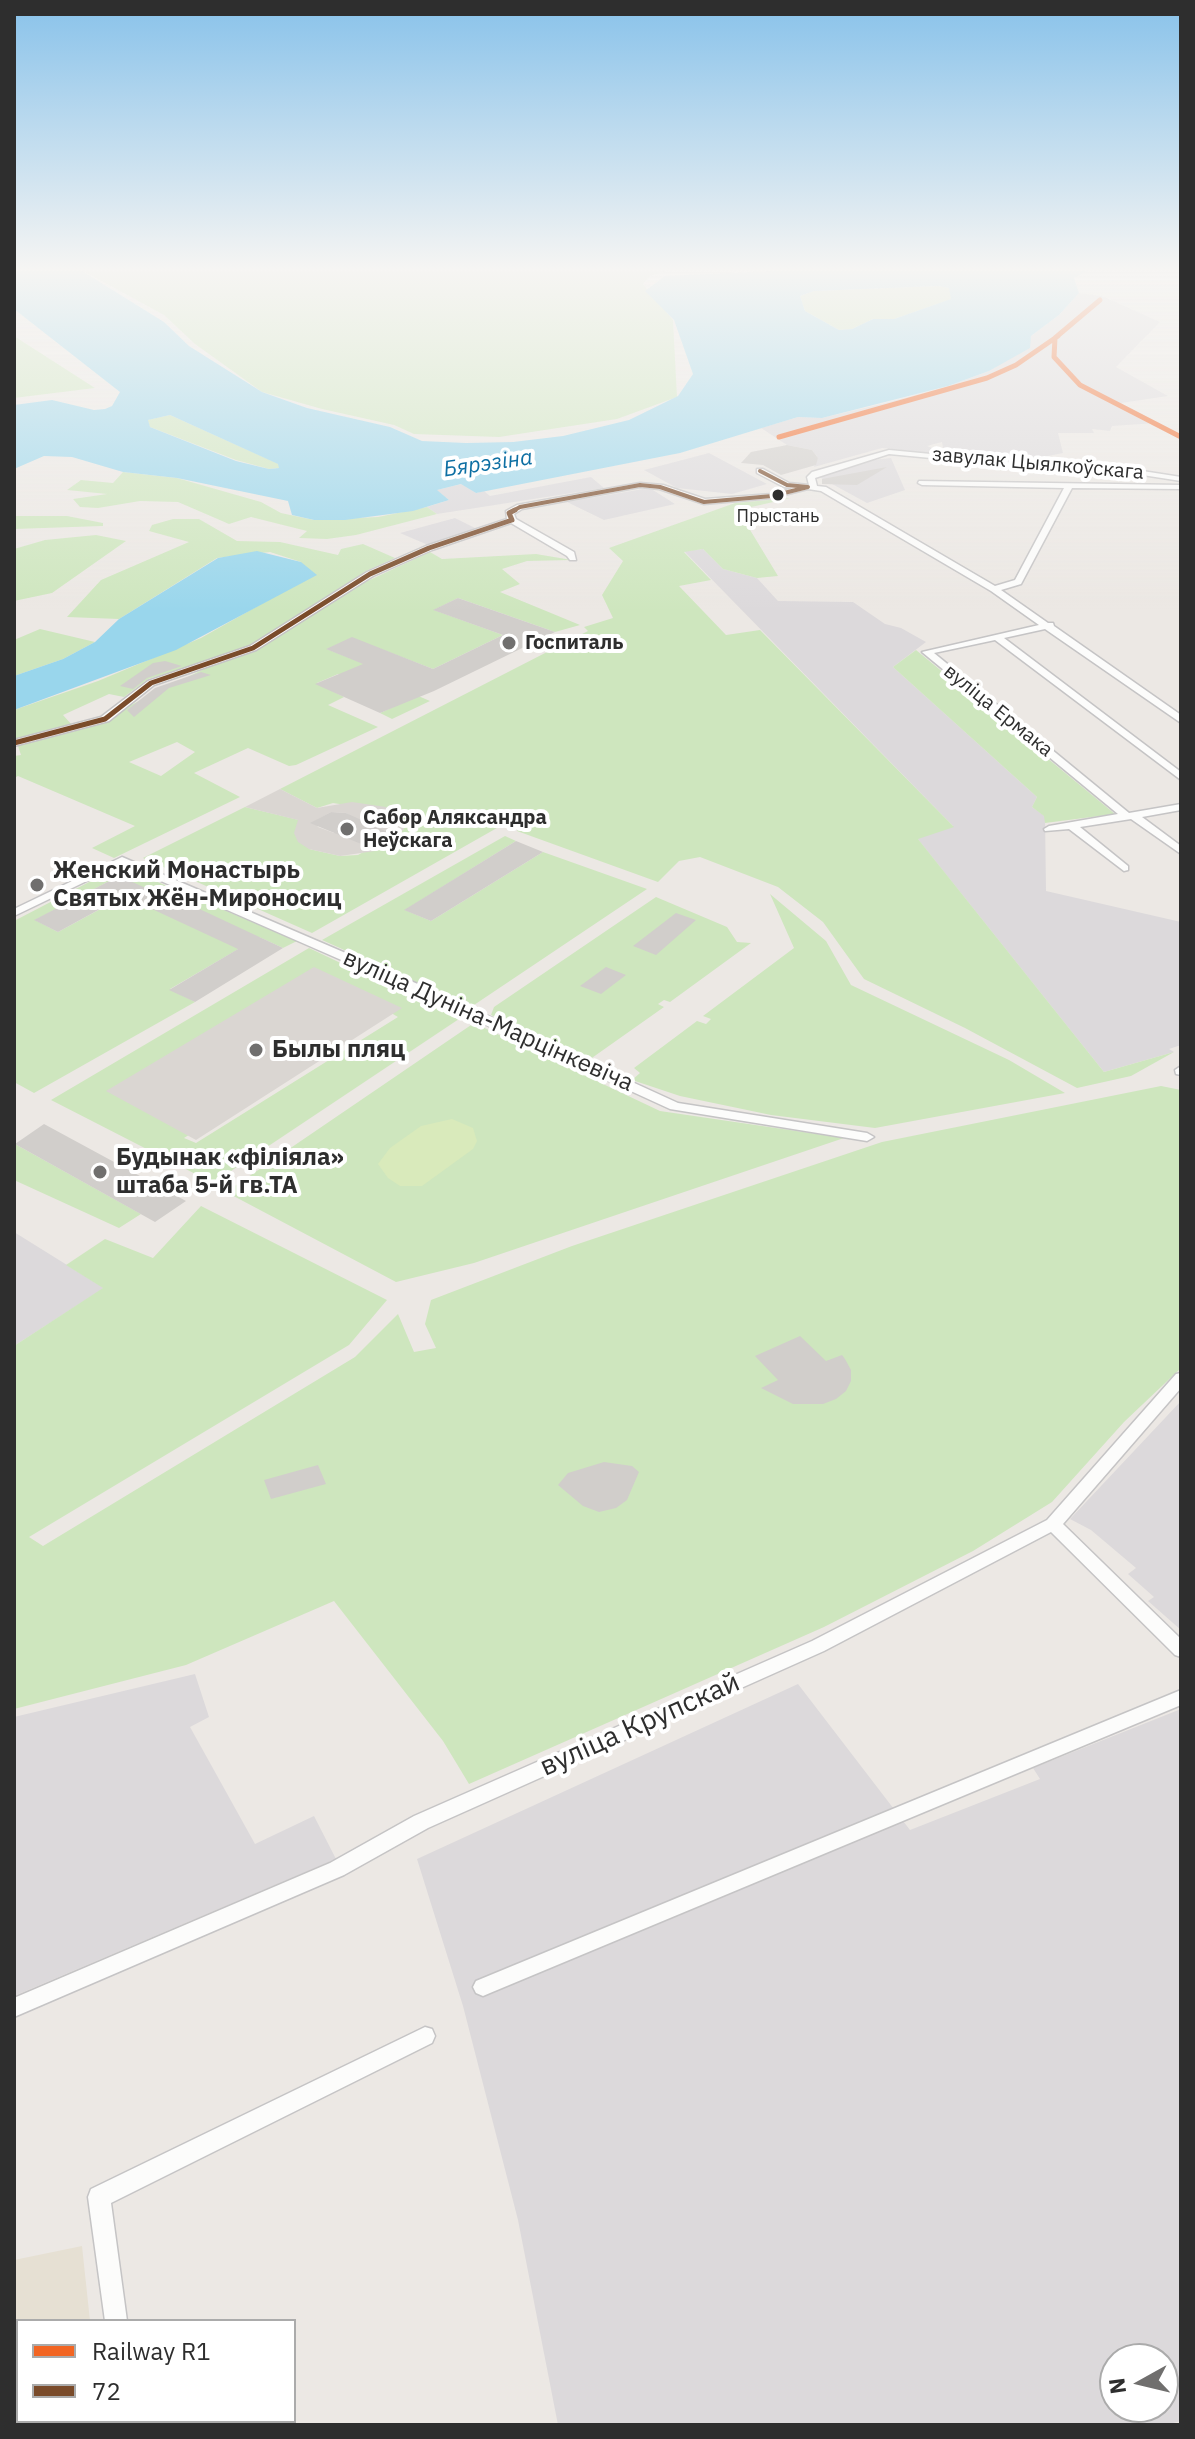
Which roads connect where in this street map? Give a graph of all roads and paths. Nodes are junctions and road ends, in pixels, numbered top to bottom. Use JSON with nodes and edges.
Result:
{"nodes":[{"id":1,"x":760,"y":471,"type":"dead end"},
{"id":2,"x":1181,"y":479,"type":"edge"},
{"id":3,"x":922,"y":483,"type":"dead end"},
{"id":4,"x":810,"y":486,"type":"junction"},
{"id":5,"x":1069,"y":486,"type":"junction"},
{"id":6,"x":1181,"y":487,"type":"edge"},
{"id":7,"x":512,"y":520,"type":"junction"},
{"id":8,"x":573,"y":558,"type":"dead end"},
{"id":9,"x":994,"y":589,"type":"junction"},
{"id":10,"x":1050,"y":625,"type":"junction"},
{"id":11,"x":997,"y":637,"type":"junction"},
{"id":12,"x":1181,"y":720,"type":"edge"},
{"id":13,"x":14,"y":743,"type":"edge"},
{"id":14,"x":1181,"y":777,"type":"edge"},
{"id":15,"x":1181,"y":807,"type":"edge"},
{"id":16,"x":1130,"y":815,"type":"junction"},
{"id":17,"x":1071,"y":825,"type":"junction"},
{"id":18,"x":1049,"y":829,"type":"dead end"},
{"id":19,"x":1181,"y":851,"type":"edge"},
{"id":20,"x":1124,"y":868,"type":"dead end"},
{"id":21,"x":14,"y":913,"type":"edge"},
{"id":22,"x":867,"y":1137,"type":"dead end"},
{"id":23,"x":1181,"y":1378,"type":"edge"},
{"id":24,"x":1053,"y":1524,"type":"junction"},
{"id":25,"x":1181,"y":1650,"type":"edge"},
{"id":26,"x":1181,"y":1697,"type":"edge"},
{"id":27,"x":483,"y":1987,"type":"dead end"},
{"id":28,"x":14,"y":2008,"type":"edge"},
{"id":29,"x":425,"y":2036,"type":"dead end"},
{"id":30,"x":116,"y":2319,"type":"edge"}],
"edges":[{"from":1,"to":4,"type":"street"},
{"from":2,"to":4,"type":"street","name":"завулак Цыялкоўскага"},
{"from":3,"to":5,"type":"street","name":"завулак Цыялкоўскага"},
{"from":4,"to":7,"type":"street"},
{"from":4,"to":9,"type":"street"},
{"from":5,"to":6,"type":"street","name":"завулак Цыялкоўскага"},
{"from":5,"to":9,"type":"street"},
{"from":7,"to":8,"type":"street"},
{"from":7,"to":13,"type":"street"},
{"from":9,"to":10,"type":"street"},
{"from":10,"to":11,"type":"street","name":"вуліца Ермака"},
{"from":10,"to":12,"type":"street"},
{"from":11,"to":14,"type":"street"},
{"from":11,"to":16,"type":"street","name":"вуліца Ермака"},
{"from":15,"to":16,"type":"street"},
{"from":16,"to":17,"type":"street"},
{"from":16,"to":19,"type":"street","name":"вуліца Ермака"},
{"from":17,"to":18,"type":"street"},
{"from":17,"to":20,"type":"street"},
{"from":21,"to":22,"type":"street","name":"вуліца Дуніна-Марцінкевіча"},
{"from":23,"to":24,"type":"street","name":"вуліца Крупскай"},
{"from":24,"to":25,"type":"street"},
{"from":24,"to":28,"type":"street","name":"вуліца Крупскай"},
{"from":26,"to":27,"type":"street"},
{"from":29,"to":30,"type":"street"}]}
